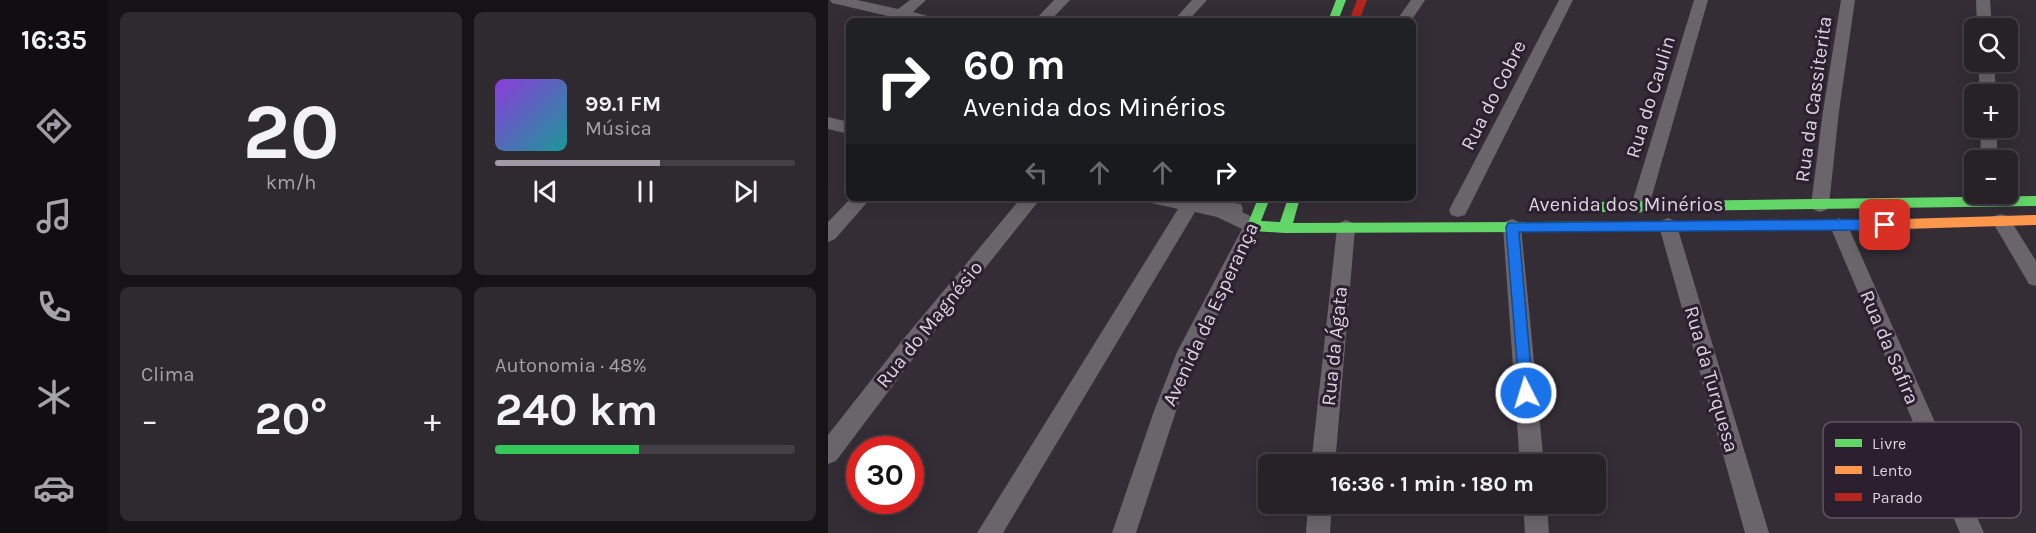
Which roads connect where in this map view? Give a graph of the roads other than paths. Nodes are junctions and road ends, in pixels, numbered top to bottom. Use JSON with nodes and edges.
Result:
{"nodes":[{"id":1,"x":837,"y":0,"type":"edge"},
{"id":2,"x":919,"y":0,"type":"edge"},
{"id":3,"x":1063,"y":0,"type":"edge"},
{"id":4,"x":1200,"y":0,"type":"edge"},
{"id":5,"x":1341,"y":0,"type":"edge"},
{"id":6,"x":1362,"y":0,"type":"edge"},
{"id":7,"x":1418,"y":0,"type":"edge"},
{"id":8,"x":1566,"y":0,"type":"edge"},
{"id":9,"x":1701,"y":0,"type":"edge"},
{"id":10,"x":1848,"y":0,"type":"edge"},
{"id":11,"x":1983,"y":0,"type":"edge"},
{"id":12,"x":901,"y":14,"type":"junction"},
{"id":13,"x":918,"y":18,"type":"edge"},
{"id":14,"x":1044,"y":18,"type":"edge"},
{"id":15,"x":1183,"y":18,"type":"edge"},
{"id":16,"x":1334,"y":18,"type":"edge"},
{"id":17,"x":1355,"y":18,"type":"edge"},
{"id":18,"x":1404,"y":18,"type":"edge"},
{"id":19,"x":1984,"y":18,"type":"edge"},
{"id":20,"x":828,"y":123,"type":"edge"},
{"id":21,"x":846,"y":127,"type":"edge"},
{"id":22,"x":1964,"y":198,"type":"edge"},
{"id":23,"x":2018,"y":199,"type":"edge"},
{"id":24,"x":859,"y":201,"type":"edge"},
{"id":25,"x":1030,"y":201,"type":"edge"},
{"id":26,"x":1171,"y":201,"type":"edge"},
{"id":27,"x":2036,"y":201,"type":"edge"},
{"id":28,"x":1190,"y":205,"type":"junction"},
{"id":29,"x":1820,"y":205,"type":"junction"},
{"id":30,"x":1640,"y":206,"type":"junction"},
{"id":31,"x":1584,"y":207,"type":"dead end"},
{"id":32,"x":1277,"y":208,"type":"edge"},
{"id":33,"x":1458,"y":210,"type":"dead end"},
{"id":34,"x":2036,"y":220,"type":"edge"},
{"id":35,"x":2001,"y":221,"type":"junction"},
{"id":36,"x":1668,"y":226,"type":"junction"},
{"id":37,"x":1839,"y":226,"type":"junction"},
{"id":38,"x":1512,"y":227,"type":"junction"},
{"id":39,"x":1285,"y":228,"type":"junction"},
{"id":40,"x":1346,"y":228,"type":"junction"},
{"id":41,"x":828,"y":234,"type":"edge"},
{"id":42,"x":2036,"y":278,"type":"edge"},
{"id":43,"x":1924,"y":422,"type":"edge"},
{"id":44,"x":828,"y":453,"type":"edge"},
{"id":45,"x":1324,"y":454,"type":"edge"},
{"id":46,"x":1531,"y":454,"type":"edge"},
{"id":47,"x":1319,"y":514,"type":"edge"},
{"id":48,"x":1536,"y":514,"type":"edge"},
{"id":49,"x":1966,"y":518,"type":"edge"},
{"id":50,"x":989,"y":533,"type":"edge"},
{"id":51,"x":1124,"y":533,"type":"edge"},
{"id":52,"x":1318,"y":533,"type":"edge"},
{"id":53,"x":1537,"y":533,"type":"edge"},
{"id":54,"x":1756,"y":533,"type":"edge"},
{"id":55,"x":1972,"y":533,"type":"edge"}],
"edges":[{"from":1,"to":12,"type":"street"},
{"from":2,"to":12,"type":"street"},
{"from":3,"to":14,"type":"street"},
{"from":4,"to":15,"type":"street"},
{"from":5,"to":16,"type":"street"},
{"from":6,"to":17,"type":"street"},
{"from":7,"to":18,"type":"street"},
{"from":8,"to":33,"type":"street","name":"Rua do Cobre"},
{"from":9,"to":30,"type":"street","name":"Rua do Caulin"},
{"from":10,"to":29,"type":"street","name":"Rua da Cassiterita"},
{"from":11,"to":19,"type":"street"},
{"from":12,"to":13,"type":"street"},
{"from":20,"to":21,"type":"street"},
{"from":22,"to":29,"type":"street","name":"Avenida dos Minérios"},
{"from":23,"to":27,"type":"street","name":"Avenida dos Minérios"},
{"from":24,"to":41,"type":"street"},
{"from":25,"to":44,"type":"street","name":"Rua do Magnésio"},
{"from":26,"to":28,"type":"street","name":"Avenida dos Minérios"},
{"from":28,"to":32,"type":"street","name":"Avenida dos Minérios"},
{"from":28,"to":50,"type":"street"},
{"from":29,"to":30,"type":"street","name":"Avenida dos Minérios"},
{"from":30,"to":31,"type":"street","name":"Avenida dos Minérios"},
{"from":32,"to":39,"type":"street","name":"Avenida dos Minérios"},
{"from":32,"to":39,"type":"street","name":"Avenida da Esperança"},
{"from":32,"to":51,"type":"street","name":"Avenida da Esperança"},
{"from":34,"to":35,"type":"street","name":"Avenida dos Minérios"},
{"from":35,"to":37,"type":"street","name":"Avenida dos Minérios"},
{"from":35,"to":42,"type":"street"},
{"from":36,"to":37,"type":"street","name":"Avenida dos Minérios"},
{"from":36,"to":38,"type":"street","name":"Avenida dos Minérios"},
{"from":36,"to":54,"type":"street","name":"Rua da Turquesa"},
{"from":37,"to":43,"type":"street","name":"Rua da Safira"},
{"from":38,"to":40,"type":"street","name":"Avenida dos Minérios"},
{"from":38,"to":46,"type":"street"},
{"from":39,"to":40,"type":"street","name":"Avenida dos Minérios"},
{"from":40,"to":45,"type":"street","name":"Rua da Ágata"},
{"from":47,"to":52,"type":"street"},
{"from":48,"to":53,"type":"street"},
{"from":49,"to":55,"type":"street","name":"Rua da Safira"}]}
